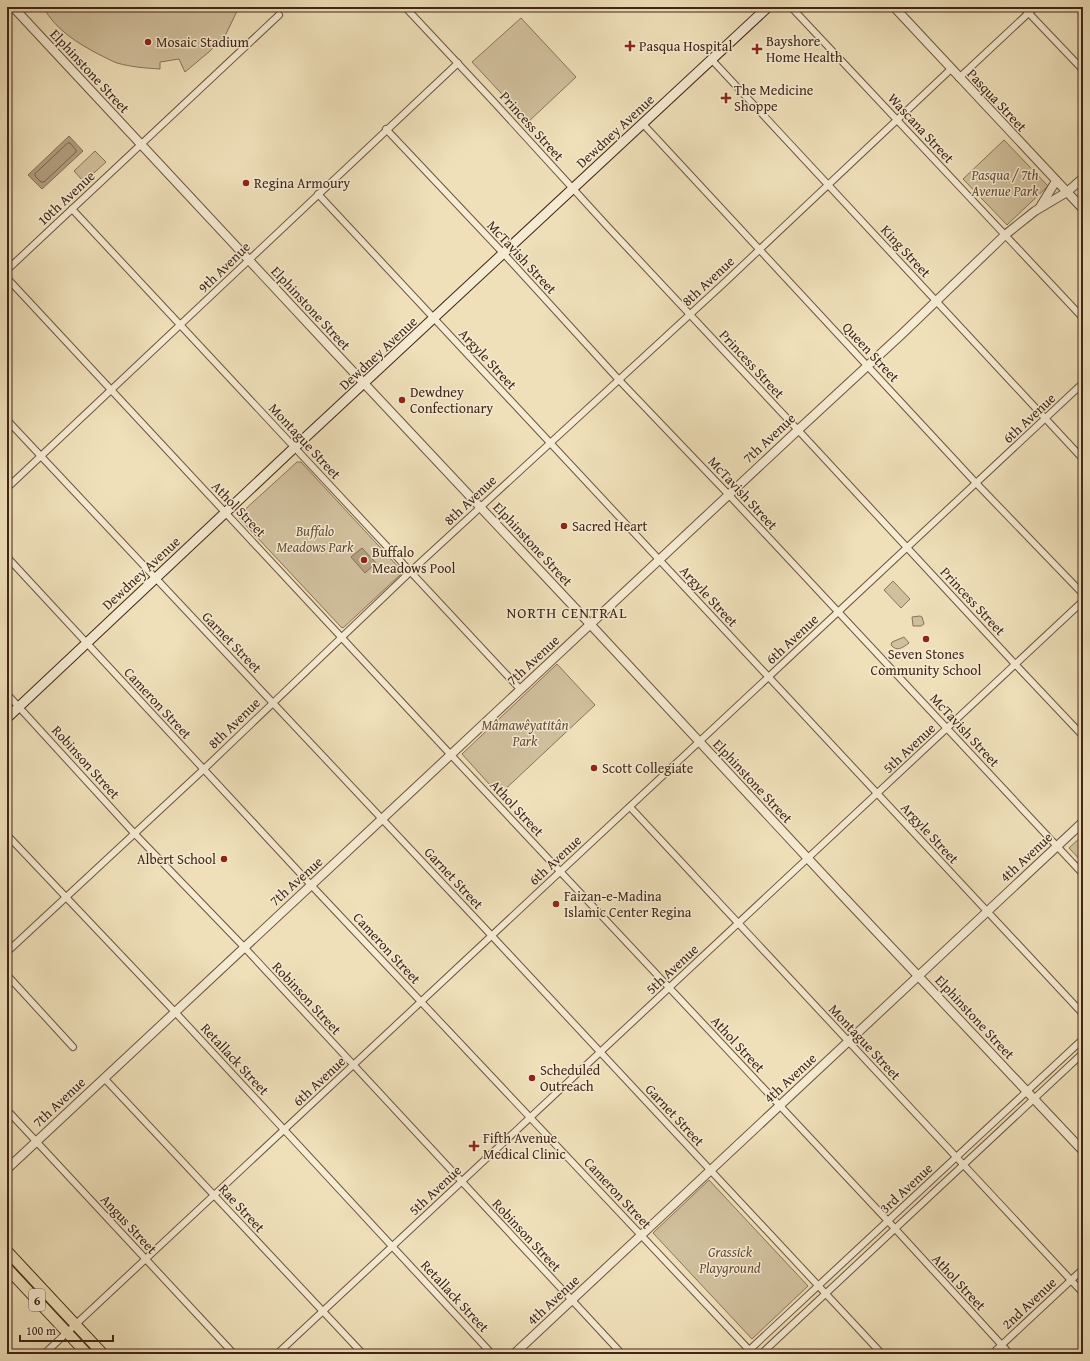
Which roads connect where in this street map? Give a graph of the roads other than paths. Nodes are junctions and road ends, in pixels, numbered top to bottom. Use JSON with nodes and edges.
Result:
{"nodes":[{"id":1,"x":13,"y":7,"type":"edge"},
{"id":2,"x":405,"y":7,"type":"edge"},
{"id":3,"x":768,"y":7,"type":"edge"},
{"id":4,"x":791,"y":7,"type":"edge"},
{"id":5,"x":894,"y":7,"type":"edge"},
{"id":6,"x":1023,"y":7,"type":"edge"},
{"id":7,"x":1035,"y":7,"type":"edge"},
{"id":8,"x":1029,"y":13,"type":"junction"},
{"id":9,"x":279,"y":15,"type":"dead end"},
{"id":10,"x":712,"y":60,"type":"junction"},
{"id":11,"x":458,"y":63,"type":"junction"},
{"id":12,"x":951,"y":69,"type":"junction"},
{"id":13,"x":1083,"y":70,"type":"edge"},
{"id":14,"x":959,"y":78,"type":"junction"},
{"id":15,"x":897,"y":120,"type":"junction"},
{"id":16,"x":643,"y":124,"type":"junction"},
{"id":17,"x":386,"y":129,"type":"junction"},
{"id":18,"x":141,"y":145,"type":"junction"},
{"id":19,"x":1083,"y":178,"type":"edge"},
{"id":20,"x":1056,"y":181,"type":"junction"},
{"id":21,"x":828,"y":185,"type":"junction"},
{"id":22,"x":574,"y":189,"type":"junction"},
{"id":23,"x":1067,"y":192,"type":"junction"},
{"id":24,"x":318,"y":194,"type":"junction"},
{"id":25,"x":72,"y":209,"type":"junction"},
{"id":26,"x":1083,"y":209,"type":"edge"},
{"id":27,"x":1038,"y":210,"type":"junction"},
{"id":28,"x":1005,"y":236,"type":"junction"},
{"id":29,"x":760,"y":249,"type":"junction"},
{"id":30,"x":504,"y":254,"type":"junction"},
{"id":31,"x":248,"y":260,"type":"junction"},
{"id":32,"x":7,"y":270,"type":"edge"},
{"id":33,"x":7,"y":278,"type":"edge"},
{"id":34,"x":937,"y":301,"type":"junction"},
{"id":35,"x":690,"y":315,"type":"junction"},
{"id":36,"x":1083,"y":318,"type":"edge"},
{"id":37,"x":434,"y":319,"type":"junction"},
{"id":38,"x":180,"y":326,"type":"junction"},
{"id":39,"x":867,"y":366,"type":"junction"},
{"id":40,"x":619,"y":380,"type":"junction"},
{"id":41,"x":1083,"y":383,"type":"edge"},
{"id":42,"x":364,"y":384,"type":"junction"},
{"id":43,"x":111,"y":390,"type":"junction"},
{"id":44,"x":1046,"y":418,"type":"junction"},
{"id":45,"x":7,"y":420,"type":"edge"},
{"id":46,"x":798,"y":430,"type":"junction"},
{"id":47,"x":550,"y":444,"type":"junction"},
{"id":48,"x":295,"y":448,"type":"junction"},
{"id":49,"x":41,"y":456,"type":"junction"},
{"id":50,"x":1083,"y":459,"type":"edge"},
{"id":51,"x":976,"y":483,"type":"junction"},
{"id":52,"x":7,"y":488,"type":"edge"},
{"id":53,"x":728,"y":494,"type":"junction"},
{"id":54,"x":480,"y":508,"type":"junction"},
{"id":55,"x":226,"y":513,"type":"junction"},
{"id":56,"x":907,"y":548,"type":"junction"},
{"id":57,"x":7,"y":557,"type":"edge"},
{"id":58,"x":659,"y":560,"type":"junction"},
{"id":59,"x":410,"y":572,"type":"junction"},
{"id":60,"x":156,"y":578,"type":"junction"},
{"id":61,"x":1083,"y":594,"type":"edge"},
{"id":62,"x":1083,"y":601,"type":"edge"},
{"id":63,"x":838,"y":612,"type":"junction"},
{"id":64,"x":590,"y":624,"type":"junction"},
{"id":65,"x":342,"y":638,"type":"junction"},
{"id":66,"x":87,"y":643,"type":"junction"},
{"id":67,"x":1014,"y":664,"type":"junction"},
{"id":68,"x":768,"y":678,"type":"junction"},
{"id":69,"x":520,"y":689,"type":"junction"},
{"id":70,"x":7,"y":694,"type":"edge"},
{"id":71,"x":273,"y":702,"type":"junction"},
{"id":72,"x":19,"y":707,"type":"junction"},
{"id":73,"x":7,"y":718,"type":"edge"},
{"id":74,"x":947,"y":728,"type":"junction"},
{"id":75,"x":1083,"y":736,"type":"edge"},
{"id":76,"x":699,"y":742,"type":"junction"},
{"id":77,"x":451,"y":755,"type":"junction"},
{"id":78,"x":204,"y":769,"type":"junction"},
{"id":79,"x":877,"y":794,"type":"junction"},
{"id":80,"x":630,"y":807,"type":"junction"},
{"id":81,"x":382,"y":819,"type":"junction"},
{"id":82,"x":1083,"y":822,"type":"edge"},
{"id":83,"x":134,"y":833,"type":"junction"},
{"id":84,"x":7,"y":835,"type":"edge"},
{"id":85,"x":1057,"y":846,"type":"junction"},
{"id":86,"x":807,"y":858,"type":"junction"},
{"id":87,"x":560,"y":872,"type":"junction"},
{"id":88,"x":1083,"y":874,"type":"edge"},
{"id":89,"x":311,"y":886,"type":"junction"},
{"id":90,"x":66,"y":897,"type":"junction"},
{"id":91,"x":987,"y":912,"type":"junction"},
{"id":92,"x":738,"y":923,"type":"junction"},
{"id":93,"x":492,"y":936,"type":"junction"},
{"id":94,"x":244,"y":947,"type":"junction"},
{"id":95,"x":7,"y":952,"type":"edge"},
{"id":96,"x":7,"y":975,"type":"edge"},
{"id":97,"x":918,"y":976,"type":"junction"},
{"id":98,"x":669,"y":988,"type":"junction"},
{"id":99,"x":421,"y":1002,"type":"junction"},
{"id":100,"x":175,"y":1012,"type":"junction"},
{"id":101,"x":1083,"y":1014,"type":"edge"},
{"id":102,"x":1083,"y":1039,"type":"edge"},
{"id":103,"x":848,"y":1041,"type":"junction"},
{"id":104,"x":73,"y":1046,"type":"dead end"},
{"id":105,"x":600,"y":1051,"type":"junction"},
{"id":106,"x":1083,"y":1053,"type":"edge"},
{"id":107,"x":353,"y":1066,"type":"junction"},
{"id":108,"x":104,"y":1078,"type":"junction"},
{"id":109,"x":1027,"y":1091,"type":"junction"},
{"id":110,"x":1034,"y":1098,"type":"junction"},
{"id":111,"x":779,"y":1106,"type":"junction"},
{"id":112,"x":7,"y":1110,"type":"edge"},
{"id":113,"x":530,"y":1117,"type":"junction"},
{"id":114,"x":284,"y":1130,"type":"junction"},
{"id":115,"x":36,"y":1141,"type":"junction"},
{"id":116,"x":1083,"y":1151,"type":"edge"},
{"id":117,"x":956,"y":1157,"type":"junction"},
{"id":118,"x":963,"y":1165,"type":"junction"},
{"id":119,"x":7,"y":1169,"type":"edge"},
{"id":120,"x":710,"y":1170,"type":"junction"},
{"id":121,"x":461,"y":1182,"type":"junction"},
{"id":122,"x":214,"y":1195,"type":"junction"},
{"id":123,"x":888,"y":1221,"type":"junction"},
{"id":124,"x":894,"y":1229,"type":"junction"},
{"id":125,"x":641,"y":1235,"type":"junction"},
{"id":126,"x":392,"y":1246,"type":"junction"},
{"id":127,"x":7,"y":1251,"type":"edge"},
{"id":128,"x":146,"y":1259,"type":"junction"},
{"id":129,"x":7,"y":1268,"type":"edge"},
{"id":130,"x":1083,"y":1269,"type":"edge"},
{"id":131,"x":1071,"y":1280,"type":"junction"},
{"id":132,"x":818,"y":1286,"type":"junction"},
{"id":133,"x":1083,"y":1293,"type":"edge"},
{"id":134,"x":825,"y":1294,"type":"junction"},
{"id":135,"x":572,"y":1300,"type":"junction"},
{"id":136,"x":323,"y":1311,"type":"junction"},
{"id":137,"x":76,"y":1325,"type":"junction"},
{"id":138,"x":67,"y":1333,"type":"junction"},
{"id":139,"x":1001,"y":1345,"type":"junction"},
{"id":140,"x":749,"y":1353,"type":"edge"},
{"id":141,"x":44,"y":1354,"type":"edge"},
{"id":142,"x":88,"y":1354,"type":"edge"},
{"id":143,"x":103,"y":1354,"type":"edge"},
{"id":144,"x":234,"y":1354,"type":"edge"},
{"id":145,"x":277,"y":1354,"type":"edge"},
{"id":146,"x":363,"y":1354,"type":"edge"},
{"id":147,"x":492,"y":1354,"type":"edge"},
{"id":148,"x":514,"y":1354,"type":"edge"},
{"id":149,"x":622,"y":1354,"type":"edge"},
{"id":150,"x":760,"y":1354,"type":"edge"},
{"id":151,"x":882,"y":1354,"type":"edge"},
{"id":152,"x":992,"y":1354,"type":"edge"},
{"id":153,"x":1010,"y":1354,"type":"edge"}],
"edges":[{"from":1,"to":18,"type":"street","name":"Elphinstone Street"},
{"from":2,"to":11,"type":"street","name":"Princess Street"},
{"from":3,"to":10,"type":"main road","name":"Dewdney Avenue"},
{"from":4,"to":15,"type":"street","name":"Wascana Street"},
{"from":5,"to":12,"type":"street","name":"Pasqua Street"},
{"from":6,"to":8,"type":"street"},
{"from":7,"to":8,"type":"street"},
{"from":8,"to":13,"type":"street"},
{"from":8,"to":14,"type":"street"},
{"from":9,"to":18,"type":"street","name":"10th Avenue"},
{"from":10,"to":16,"type":"main road","name":"Dewdney Avenue"},
{"from":10,"to":21,"type":"street","name":"King Street"},
{"from":11,"to":17,"type":"street","name":"9th Avenue"},
{"from":11,"to":22,"type":"street","name":"Princess Street"},
{"from":12,"to":14,"type":"street","name":"Pasqua Street"},
{"from":12,"to":15,"type":"street","name":"8th Avenue"},
{"from":14,"to":20,"type":"street","name":"Pasqua Street"},
{"from":15,"to":21,"type":"street","name":"8th Avenue"},
{"from":15,"to":28,"type":"street","name":"Wascana Street"},
{"from":16,"to":22,"type":"main road","name":"Dewdney Avenue"},
{"from":16,"to":29,"type":"street","name":"Queen Street"},
{"from":17,"to":24,"type":"street","name":"9th Avenue"},
{"from":17,"to":30,"type":"street","name":"McTavish Street"},
{"from":18,"to":25,"type":"street","name":"10th Avenue"},
{"from":18,"to":31,"type":"street","name":"Elphinstone Street"},
{"from":19,"to":23,"type":"street","name":"7th Avenue"},
{"from":20,"to":23,"type":"street","name":"Pasqua Street"},
{"from":20,"to":27,"type":"street"},
{"from":21,"to":29,"type":"street","name":"8th Avenue"},
{"from":21,"to":34,"type":"street","name":"King Street"},
{"from":22,"to":30,"type":"main road","name":"Dewdney Avenue"},
{"from":22,"to":35,"type":"street","name":"Princess Street"},
{"from":23,"to":26,"type":"street","name":"Pasqua Street"},
{"from":23,"to":27,"type":"street","name":"7th Avenue"},
{"from":24,"to":31,"type":"street","name":"9th Avenue"},
{"from":24,"to":37,"type":"street","name":"Argyle Street"},
{"from":25,"to":32,"type":"street","name":"10th Avenue"},
{"from":25,"to":38,"type":"street","name":"Montague Street"},
{"from":27,"to":28,"type":"street","name":"7th Avenue"},
{"from":28,"to":34,"type":"street","name":"7th Avenue"},
{"from":28,"to":36,"type":"street","name":"Wascana Street"},
{"from":29,"to":35,"type":"street","name":"8th Avenue"},
{"from":29,"to":39,"type":"street","name":"Queen Street"},
{"from":30,"to":37,"type":"main road","name":"Dewdney Avenue"},
{"from":30,"to":40,"type":"street","name":"McTavish Street"},
{"from":31,"to":38,"type":"street","name":"9th Avenue"},
{"from":31,"to":42,"type":"street","name":"Elphinstone Street"},
{"from":33,"to":43,"type":"street","name":"Athol Street"},
{"from":34,"to":39,"type":"street","name":"7th Avenue"},
{"from":34,"to":44,"type":"street","name":"King Street"},
{"from":35,"to":40,"type":"street","name":"8th Avenue"},
{"from":35,"to":46,"type":"street","name":"Princess Street"},
{"from":37,"to":42,"type":"main road","name":"Dewdney Avenue"},
{"from":37,"to":47,"type":"street","name":"Argyle Street"},
{"from":38,"to":43,"type":"street","name":"9th Avenue"},
{"from":38,"to":48,"type":"street","name":"Montague Street"},
{"from":39,"to":46,"type":"street","name":"7th Avenue"},
{"from":39,"to":51,"type":"street","name":"Queen Street"},
{"from":40,"to":47,"type":"street","name":"8th Avenue"},
{"from":40,"to":53,"type":"street","name":"McTavish Street"},
{"from":41,"to":44,"type":"street","name":"6th Avenue"},
{"from":42,"to":48,"type":"main road","name":"Dewdney Avenue"},
{"from":42,"to":54,"type":"street","name":"Elphinstone Street"},
{"from":43,"to":49,"type":"street","name":"9th Avenue"},
{"from":43,"to":55,"type":"street","name":"Athol Street"},
{"from":44,"to":50,"type":"street","name":"King Street"},
{"from":44,"to":51,"type":"street","name":"6th Avenue"},
{"from":45,"to":49,"type":"street","name":"Garnet Street"},
{"from":46,"to":53,"type":"street","name":"7th Avenue"},
{"from":46,"to":56,"type":"street","name":"Princess Street"},
{"from":47,"to":54,"type":"street","name":"8th Avenue"},
{"from":47,"to":58,"type":"street","name":"Argyle Street"},
{"from":48,"to":55,"type":"main road","name":"Dewdney Avenue"},
{"from":48,"to":59,"type":"street","name":"Montague Street"},
{"from":49,"to":52,"type":"street","name":"9th Avenue"},
{"from":49,"to":60,"type":"street","name":"Garnet Street"},
{"from":51,"to":56,"type":"street","name":"6th Avenue"},
{"from":51,"to":61,"type":"street","name":"Queen Street"},
{"from":53,"to":58,"type":"street","name":"7th Avenue"},
{"from":53,"to":63,"type":"street","name":"McTavish Street"},
{"from":54,"to":59,"type":"street","name":"8th Avenue"},
{"from":54,"to":64,"type":"street","name":"Elphinstone Street"},
{"from":55,"to":60,"type":"main road","name":"Dewdney Avenue"},
{"from":55,"to":65,"type":"street","name":"Athol Street"},
{"from":56,"to":63,"type":"street","name":"6th Avenue"},
{"from":56,"to":67,"type":"street","name":"Princess Street"},
{"from":57,"to":66,"type":"street","name":"Cameron Street"},
{"from":58,"to":64,"type":"street","name":"7th Avenue"},
{"from":58,"to":68,"type":"street","name":"Argyle Street"},
{"from":59,"to":65,"type":"street","name":"8th Avenue"},
{"from":59,"to":69,"type":"street","name":"Montague Street"},
{"from":60,"to":66,"type":"main road","name":"Dewdney Avenue"},
{"from":60,"to":71,"type":"street","name":"Garnet Street"},
{"from":62,"to":67,"type":"street","name":"5th Avenue"},
{"from":63,"to":68,"type":"street","name":"6th Avenue"},
{"from":63,"to":74,"type":"street","name":"McTavish Street"},
{"from":64,"to":69,"type":"street","name":"7th Avenue"},
{"from":64,"to":76,"type":"street","name":"Elphinstone Street"},
{"from":65,"to":71,"type":"street","name":"8th Avenue"},
{"from":65,"to":77,"type":"street","name":"Athol Street"},
{"from":66,"to":72,"type":"main road","name":"Dewdney Avenue"},
{"from":66,"to":78,"type":"street","name":"Cameron Street"},
{"from":67,"to":74,"type":"street","name":"5th Avenue"},
{"from":67,"to":75,"type":"street","name":"Princess Street"},
{"from":68,"to":76,"type":"street","name":"6th Avenue"},
{"from":68,"to":79,"type":"street","name":"Argyle Street"},
{"from":69,"to":77,"type":"street","name":"7th Avenue"},
{"from":70,"to":72,"type":"street","name":"Robinson Street"},
{"from":71,"to":78,"type":"street","name":"8th Avenue"},
{"from":71,"to":81,"type":"street","name":"Garnet Street"},
{"from":72,"to":73,"type":"main road","name":"Dewdney Avenue"},
{"from":72,"to":83,"type":"street","name":"Robinson Street"},
{"from":74,"to":79,"type":"street","name":"5th Avenue"},
{"from":74,"to":85,"type":"street","name":"McTavish Street"},
{"from":76,"to":80,"type":"street","name":"6th Avenue"},
{"from":76,"to":86,"type":"street","name":"Elphinstone Street"},
{"from":77,"to":81,"type":"street","name":"7th Avenue"},
{"from":77,"to":87,"type":"street","name":"Athol Street"},
{"from":78,"to":83,"type":"street","name":"8th Avenue"},
{"from":78,"to":89,"type":"street","name":"Cameron Street"},
{"from":79,"to":86,"type":"street","name":"5th Avenue"},
{"from":79,"to":91,"type":"street","name":"Argyle Street"},
{"from":80,"to":87,"type":"street","name":"6th Avenue"},
{"from":80,"to":92,"type":"street","name":"Montague Street"},
{"from":81,"to":89,"type":"street","name":"7th Avenue"},
{"from":81,"to":93,"type":"street","name":"Garnet Street"},
{"from":82,"to":85,"type":"street","name":"4th Avenue"},
{"from":83,"to":90,"type":"street","name":"8th Avenue"},
{"from":83,"to":94,"type":"street","name":"Robinson Street"},
{"from":84,"to":90,"type":"street","name":"Retallack Street"},
{"from":85,"to":88,"type":"street","name":"McTavish Street"},
{"from":85,"to":91,"type":"street","name":"4th Avenue"},
{"from":86,"to":92,"type":"street","name":"5th Avenue"},
{"from":86,"to":97,"type":"street","name":"Elphinstone Street"},
{"from":87,"to":93,"type":"street","name":"6th Avenue"},
{"from":87,"to":98,"type":"street","name":"Athol Street"},
{"from":89,"to":94,"type":"street","name":"7th Avenue"},
{"from":89,"to":99,"type":"street","name":"Cameron Street"},
{"from":90,"to":95,"type":"street","name":"8th Avenue"},
{"from":90,"to":100,"type":"street","name":"Retallack Street"},
{"from":91,"to":97,"type":"street","name":"4th Avenue"},
{"from":91,"to":101,"type":"street","name":"Argyle Street"},
{"from":92,"to":98,"type":"street","name":"5th Avenue"},
{"from":92,"to":103,"type":"street","name":"Montague Street"},
{"from":93,"to":99,"type":"street","name":"6th Avenue"},
{"from":93,"to":105,"type":"street","name":"Garnet Street"},
{"from":94,"to":100,"type":"street","name":"7th Avenue"},
{"from":94,"to":107,"type":"street","name":"Robinson Street"},
{"from":96,"to":104,"type":"street"},
{"from":97,"to":103,"type":"street","name":"4th Avenue"},
{"from":97,"to":109,"type":"street","name":"Elphinstone Street"},
{"from":98,"to":105,"type":"street","name":"5th Avenue"},
{"from":98,"to":111,"type":"street","name":"Athol Street"},
{"from":99,"to":107,"type":"street","name":"6th Avenue"},
{"from":99,"to":113,"type":"street","name":"Cameron Street"},
{"from":100,"to":108,"type":"street","name":"7th Avenue"},
{"from":100,"to":114,"type":"street","name":"Retallack Street"},
{"from":102,"to":109,"type":"street","name":"3rd Avenue"},
{"from":103,"to":111,"type":"street","name":"4th Avenue"},
{"from":103,"to":117,"type":"street","name":"Montague Street"},
{"from":105,"to":113,"type":"street","name":"5th Avenue"},
{"from":105,"to":120,"type":"street","name":"Garnet Street"},
{"from":106,"to":110,"type":"street","name":"3rd Avenue"},
{"from":107,"to":114,"type":"street","name":"6th Avenue"},
{"from":107,"to":121,"type":"street","name":"Robinson Street"},
{"from":108,"to":115,"type":"street","name":"7th Avenue"},
{"from":108,"to":122,"type":"street","name":"Rae Street"},
{"from":109,"to":110,"type":"street","name":"Elphinstone Street"},
{"from":109,"to":117,"type":"street","name":"3rd Avenue"},
{"from":110,"to":116,"type":"street","name":"Elphinstone Street"},
{"from":110,"to":118,"type":"street","name":"3rd Avenue"},
{"from":111,"to":120,"type":"street","name":"4th Avenue"},
{"from":111,"to":123,"type":"street","name":"Athol Street"},
{"from":112,"to":115,"type":"street","name":"Angus Street"},
{"from":113,"to":121,"type":"street","name":"5th Avenue"},
{"from":113,"to":125,"type":"street","name":"Cameron Street"},
{"from":114,"to":122,"type":"street","name":"6th Avenue"},
{"from":114,"to":126,"type":"street","name":"Retallack Street"},
{"from":115,"to":119,"type":"street","name":"7th Avenue"},
{"from":115,"to":128,"type":"street","name":"Angus Street"},
{"from":117,"to":118,"type":"street","name":"Montague Street"},
{"from":117,"to":123,"type":"street","name":"3rd Avenue"},
{"from":118,"to":124,"type":"street","name":"3rd Avenue"},
{"from":118,"to":131,"type":"street","name":"Montague Street"},
{"from":120,"to":125,"type":"street","name":"4th Avenue"},
{"from":120,"to":132,"type":"street","name":"Garnet Street"},
{"from":121,"to":126,"type":"street","name":"5th Avenue"},
{"from":121,"to":135,"type":"street","name":"Robinson Street"},
{"from":122,"to":128,"type":"street","name":"6th Avenue"},
{"from":122,"to":136,"type":"street","name":"Rae Street"},
{"from":123,"to":124,"type":"street","name":"Athol Street"},
{"from":123,"to":132,"type":"street","name":"3rd Avenue"},
{"from":124,"to":134,"type":"street","name":"3rd Avenue"},
{"from":124,"to":139,"type":"street","name":"Athol Street"},
{"from":125,"to":135,"type":"street","name":"4th Avenue"},
{"from":125,"to":140,"type":"street","name":"Cameron Street"},
{"from":126,"to":136,"type":"street","name":"5th Avenue"},
{"from":126,"to":147,"type":"street","name":"Retallack Street"},
{"from":127,"to":137,"type":"main road","number":"6"},
{"from":128,"to":137,"type":"street","name":"6th Avenue"},
{"from":128,"to":144,"type":"street","name":"Angus Street"},
{"from":129,"to":138,"type":"main road","number":"6"},
{"from":130,"to":131,"type":"street","name":"2nd Avenue"},
{"from":131,"to":133,"type":"street","name":"Montague Street"},
{"from":131,"to":139,"type":"street","name":"2nd Avenue"},
{"from":132,"to":134,"type":"street","name":"Garnet Street"},
{"from":132,"to":140,"type":"street","name":"3rd Avenue"},
{"from":134,"to":150,"type":"street","name":"3rd Avenue"},
{"from":134,"to":151,"type":"street","name":"Garnet Street"},
{"from":135,"to":148,"type":"street","name":"4th Avenue"},
{"from":135,"to":149,"type":"street","name":"Robinson Street"},
{"from":136,"to":145,"type":"street","name":"5th Avenue"},
{"from":136,"to":146,"type":"street","name":"Rae Street"},
{"from":137,"to":138,"type":"street","name":"6th Avenue"},
{"from":137,"to":143,"type":"main road","number":"6"},
{"from":138,"to":141,"type":"street","name":"6th Avenue"},
{"from":138,"to":142,"type":"main road","number":"6"},
{"from":139,"to":152,"type":"street","name":"2nd Avenue"},
{"from":139,"to":153,"type":"street","name":"Athol Street"}]}
